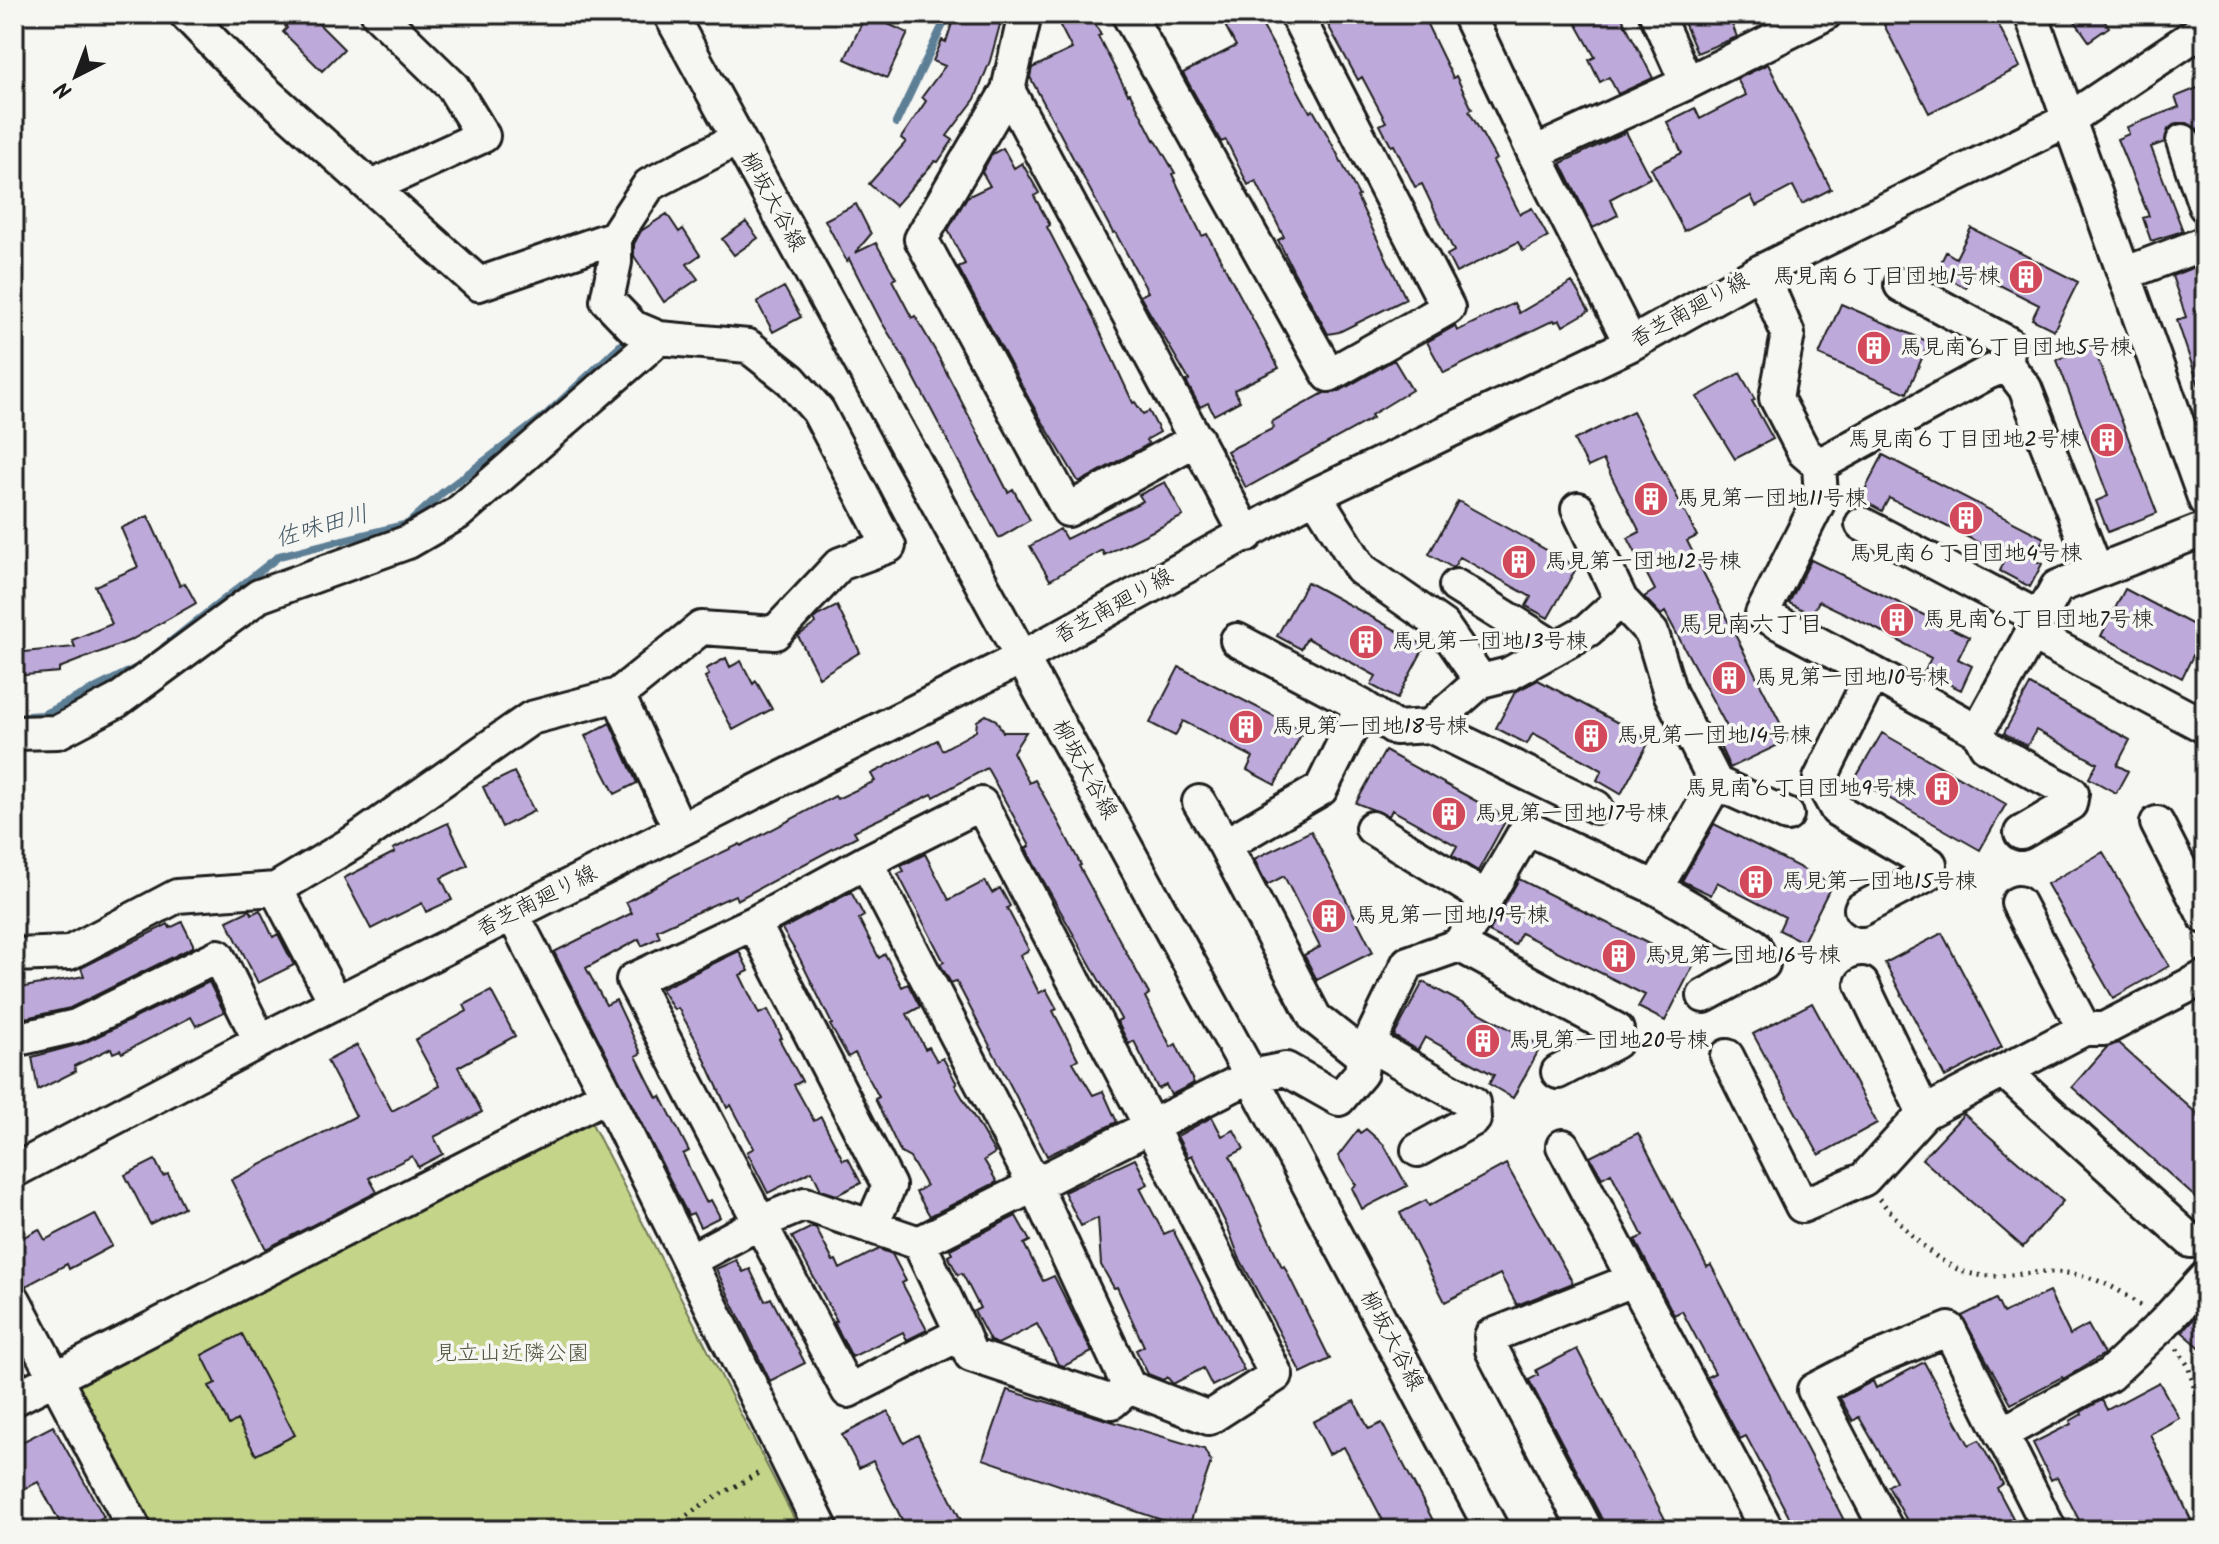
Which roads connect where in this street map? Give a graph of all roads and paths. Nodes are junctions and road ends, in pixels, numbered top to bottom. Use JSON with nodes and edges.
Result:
{"nodes":[{"id":1,"x":186,"y":14,"type":"edge"},
{"id":2,"x":378,"y":14,"type":"edge"},
{"id":3,"x":670,"y":14,"type":"edge"},
{"id":4,"x":1025,"y":14,"type":"edge"},
{"id":5,"x":1128,"y":14,"type":"edge"},
{"id":6,"x":1296,"y":14,"type":"edge"},
{"id":7,"x":1468,"y":14,"type":"edge"},
{"id":8,"x":1656,"y":14,"type":"edge"},
{"id":9,"x":1825,"y":14,"type":"edge"},
{"id":10,"x":2031,"y":14,"type":"edge"},
{"id":11,"x":2205,"y":28,"type":"edge"},
{"id":12,"x":1687,"y":83,"type":"junction"},
{"id":13,"x":1008,"y":90,"type":"junction"},
{"id":14,"x":2068,"y":120,"type":"junction"},
{"id":15,"x":737,"y":139,"type":"junction"},
{"id":16,"x":2183,"y":141,"type":"dead end"},
{"id":17,"x":1534,"y":153,"type":"junction"},
{"id":18,"x":371,"y":187,"type":"junction"},
{"id":19,"x":2205,"y":206,"type":"edge"},
{"id":20,"x":615,"y":237,"type":"junction"},
{"id":21,"x":2205,"y":243,"type":"edge"},
{"id":22,"x":1761,"y":271,"type":"junction"},
{"id":23,"x":2124,"y":274,"type":"junction"},
{"id":24,"x":1901,"y":285,"type":"dead end"},
{"id":25,"x":659,"y":338,"type":"junction"},
{"id":26,"x":1631,"y":344,"type":"junction"},
{"id":27,"x":2007,"y":365,"type":"junction"},
{"id":28,"x":1197,"y":439,"type":"junction"},
{"id":29,"x":1819,"y":465,"type":"junction"},
{"id":30,"x":1315,"y":495,"type":"junction"},
{"id":31,"x":2205,"y":500,"type":"edge"},
{"id":32,"x":1578,"y":509,"type":"dead end"},
{"id":33,"x":1862,"y":524,"type":"dead end"},
{"id":34,"x":2205,"y":529,"type":"edge"},
{"id":35,"x":1247,"y":535,"type":"junction"},
{"id":36,"x":2096,"y":570,"type":"junction"},
{"id":37,"x":1456,"y":586,"type":"dead end"},
{"id":38,"x":1621,"y":600,"type":"junction"},
{"id":39,"x":2036,"y":626,"type":"junction"},
{"id":40,"x":1237,"y":640,"type":"dead end"},
{"id":41,"x":1555,"y":648,"type":"junction"},
{"id":42,"x":1023,"y":657,"type":"junction"},
{"id":43,"x":1873,"y":673,"type":"junction"},
{"id":44,"x":1481,"y":681,"type":"junction"},
{"id":45,"x":618,"y":695,"type":"junction"},
{"id":46,"x":1362,"y":706,"type":"junction"},
{"id":47,"x":1430,"y":726,"type":"junction"},
{"id":48,"x":2204,"y":726,"type":"edge"},
{"id":49,"x":1978,"y":731,"type":"junction"},
{"id":50,"x":14,"y":733,"type":"edge"},
{"id":51,"x":1716,"y":783,"type":"junction"},
{"id":52,"x":1199,"y":802,"type":"dead end"},
{"id":53,"x":1596,"y":807,"type":"dead end"},
{"id":54,"x":1787,"y":815,"type":"dead end"},
{"id":55,"x":2157,"y":823,"type":"dead end"},
{"id":56,"x":679,"y":828,"type":"junction"},
{"id":57,"x":1372,"y":828,"type":"dead end"},
{"id":58,"x":2021,"y":833,"type":"dead end"},
{"id":59,"x":1225,"y":845,"type":"junction"},
{"id":60,"x":866,"y":862,"type":"junction"},
{"id":61,"x":1656,"y":888,"type":"junction"},
{"id":62,"x":276,"y":889,"type":"junction"},
{"id":63,"x":1485,"y":897,"type":"junction"},
{"id":64,"x":2018,"y":903,"type":"dead end"},
{"id":65,"x":1861,"y":909,"type":"dead end"},
{"id":66,"x":513,"y":915,"type":"junction"},
{"id":67,"x":2205,"y":917,"type":"edge"},
{"id":68,"x":754,"y":923,"type":"junction"},
{"id":69,"x":1459,"y":945,"type":"junction"},
{"id":70,"x":14,"y":955,"type":"edge"},
{"id":71,"x":2205,"y":977,"type":"edge"},
{"id":72,"x":1862,"y":984,"type":"dead end"},
{"id":73,"x":1704,"y":996,"type":"dead end"},
{"id":74,"x":336,"y":1003,"type":"junction"},
{"id":75,"x":2084,"y":1029,"type":"junction"},
{"id":76,"x":14,"y":1040,"type":"edge"},
{"id":77,"x":260,"y":1041,"type":"junction"},
{"id":78,"x":1366,"y":1050,"type":"junction"},
{"id":79,"x":1727,"y":1056,"type":"dead end"},
{"id":80,"x":2004,"y":1071,"type":"junction"},
{"id":81,"x":1558,"y":1072,"type":"dead end"},
{"id":82,"x":1251,"y":1076,"type":"junction"},
{"id":83,"x":607,"y":1095,"type":"junction"},
{"id":84,"x":1924,"y":1113,"type":"junction"},
{"id":85,"x":1150,"y":1125,"type":"junction"},
{"id":86,"x":1563,"y":1146,"type":"dead end"},
{"id":87,"x":1418,"y":1150,"type":"dead end"},
{"id":88,"x":14,"y":1171,"type":"edge"},
{"id":89,"x":1864,"y":1179,"type":"junction"},
{"id":90,"x":1034,"y":1184,"type":"junction"},
{"id":91,"x":761,"y":1222,"type":"junction"},
{"id":92,"x":871,"y":1227,"type":"junction"},
{"id":93,"x":2191,"y":1241,"type":"dead end"},
{"id":94,"x":919,"y":1243,"type":"junction"},
{"id":95,"x":690,"y":1260,"type":"junction"},
{"id":96,"x":2205,"y":1278,"type":"edge"},
{"id":97,"x":1633,"y":1280,"type":"junction"},
{"id":98,"x":14,"y":1300,"type":"edge"},
{"id":99,"x":2162,"y":1325,"type":"junction"},
{"id":100,"x":962,"y":1333,"type":"junction"},
{"id":101,"x":56,"y":1378,"type":"junction"},
{"id":102,"x":1129,"y":1387,"type":"junction"},
{"id":103,"x":14,"y":1399,"type":"edge"},
{"id":104,"x":2001,"y":1434,"type":"junction"},
{"id":105,"x":785,"y":1457,"type":"junction"},
{"id":106,"x":2205,"y":1495,"type":"edge"},
{"id":107,"x":135,"y":1530,"type":"edge"},
{"id":108,"x":240,"y":1530,"type":"edge"},
{"id":109,"x":342,"y":1530,"type":"edge"},
{"id":110,"x":668,"y":1530,"type":"edge"},
{"id":111,"x":822,"y":1530,"type":"edge"},
{"id":112,"x":1492,"y":1530,"type":"edge"},
{"id":113,"x":1586,"y":1530,"type":"edge"},
{"id":114,"x":1767,"y":1530,"type":"edge"},
{"id":115,"x":1887,"y":1530,"type":"edge"},
{"id":116,"x":2050,"y":1530,"type":"edge"}],
"edges":[{"from":1,"to":18,"type":"street"},
{"from":2,"to":18,"type":"street"},
{"from":3,"to":15,"type":"street","name":"柳坂大谷線"},
{"from":4,"to":13,"type":"street"},
{"from":5,"to":6,"type":"street"},
{"from":7,"to":17,"type":"street"},
{"from":8,"to":12,"type":"street"},
{"from":9,"to":12,"type":"street"},
{"from":10,"to":14,"type":"street"},
{"from":11,"to":14,"type":"street","name":"香芝南廻り線"},
{"from":12,"to":17,"type":"street"},
{"from":13,"to":28,"type":"street"},
{"from":13,"to":28,"type":"street"},
{"from":14,"to":22,"type":"street","name":"香芝南廻り線"},
{"from":14,"to":23,"type":"street"},
{"from":15,"to":20,"type":"street"},
{"from":15,"to":42,"type":"street","name":"柳坂大谷線"},
{"from":16,"to":19,"type":"street"},
{"from":17,"to":26,"type":"street"},
{"from":18,"to":20,"type":"street"},
{"from":20,"to":25,"type":"street"},
{"from":21,"to":23,"type":"street"},
{"from":22,"to":26,"type":"street","name":"香芝南廻り線"},
{"from":22,"to":29,"type":"street"},
{"from":23,"to":31,"type":"street"},
{"from":24,"to":27,"type":"street"},
{"from":25,"to":45,"type":"street"},
{"from":25,"to":50,"type":"street"},
{"from":26,"to":30,"type":"street","name":"香芝南廻り線"},
{"from":27,"to":29,"type":"street"},
{"from":27,"to":36,"type":"street"},
{"from":28,"to":35,"type":"street"},
{"from":29,"to":43,"type":"street"},
{"from":30,"to":35,"type":"street","name":"香芝南廻り線"},
{"from":30,"to":44,"type":"street"},
{"from":32,"to":38,"type":"street"},
{"from":33,"to":39,"type":"street"},
{"from":34,"to":36,"type":"street"},
{"from":35,"to":42,"type":"street","name":"香芝南廻り線"},
{"from":36,"to":39,"type":"street"},
{"from":37,"to":41,"type":"street"},
{"from":38,"to":41,"type":"street"},
{"from":38,"to":51,"type":"street"},
{"from":39,"to":48,"type":"street"},
{"from":39,"to":49,"type":"street"},
{"from":40,"to":46,"type":"street"},
{"from":41,"to":44,"type":"street"},
{"from":42,"to":56,"type":"street","name":"香芝南廻り線"},
{"from":42,"to":82,"type":"street","name":"柳坂大谷線"},
{"from":43,"to":49,"type":"street"},
{"from":43,"to":65,"type":"street"},
{"from":44,"to":47,"type":"street"},
{"from":45,"to":56,"type":"street"},
{"from":45,"to":62,"type":"street"},
{"from":46,"to":47,"type":"street"},
{"from":46,"to":59,"type":"street"},
{"from":47,"to":53,"type":"street"},
{"from":49,"to":58,"type":"street"},
{"from":51,"to":54,"type":"street"},
{"from":51,"to":61,"type":"street"},
{"from":52,"to":59,"type":"street"},
{"from":55,"to":67,"type":"street"},
{"from":56,"to":66,"type":"street","name":"香芝南廻り線"},
{"from":57,"to":63,"type":"street"},
{"from":59,"to":78,"type":"street"},
{"from":60,"to":68,"type":"street"},
{"from":60,"to":85,"type":"street"},
{"from":60,"to":90,"type":"street"},
{"from":61,"to":63,"type":"street"},
{"from":61,"to":73,"type":"street"},
{"from":62,"to":70,"type":"street"},
{"from":62,"to":74,"type":"street"},
{"from":63,"to":69,"type":"street"},
{"from":64,"to":75,"type":"street"},
{"from":66,"to":74,"type":"street","name":"香芝南廻り線"},
{"from":66,"to":83,"type":"street"},
{"from":68,"to":91,"type":"street"},
{"from":68,"to":92,"type":"street"},
{"from":69,"to":78,"type":"street"},
{"from":69,"to":81,"type":"street"},
{"from":71,"to":75,"type":"street"},
{"from":72,"to":84,"type":"street"},
{"from":74,"to":77,"type":"street","name":"香芝南廻り線"},
{"from":75,"to":80,"type":"street"},
{"from":76,"to":77,"type":"street"},
{"from":77,"to":88,"type":"street","name":"香芝南廻り線"},
{"from":78,"to":82,"type":"street"},
{"from":78,"to":87,"type":"street"},
{"from":79,"to":89,"type":"street"},
{"from":80,"to":84,"type":"street"},
{"from":80,"to":93,"type":"street"},
{"from":82,"to":85,"type":"street"},
{"from":82,"to":112,"type":"street","name":"柳坂大谷線"},
{"from":83,"to":95,"type":"street"},
{"from":83,"to":101,"type":"street"},
{"from":84,"to":89,"type":"street"},
{"from":85,"to":90,"type":"street"},
{"from":85,"to":102,"type":"street"},
{"from":86,"to":97,"type":"street"},
{"from":89,"to":99,"type":"path"},
{"from":90,"to":94,"type":"street"},
{"from":90,"to":102,"type":"street"},
{"from":91,"to":92,"type":"street"},
{"from":91,"to":95,"type":"street"},
{"from":91,"to":100,"type":"street"},
{"from":92,"to":94,"type":"street"},
{"from":94,"to":100,"type":"street"},
{"from":95,"to":105,"type":"street"},
{"from":96,"to":99,"type":"street"},
{"from":97,"to":113,"type":"street"},
{"from":97,"to":114,"type":"street"},
{"from":98,"to":101,"type":"street"},
{"from":99,"to":104,"type":"street"},
{"from":99,"to":106,"type":"path"},
{"from":100,"to":102,"type":"street"},
{"from":101,"to":103,"type":"street"},
{"from":101,"to":107,"type":"street"},
{"from":104,"to":115,"type":"street"},
{"from":104,"to":116,"type":"street"},
{"from":105,"to":110,"type":"path"},
{"from":105,"to":111,"type":"street"},
{"from":108,"to":109,"type":"path"}]}
